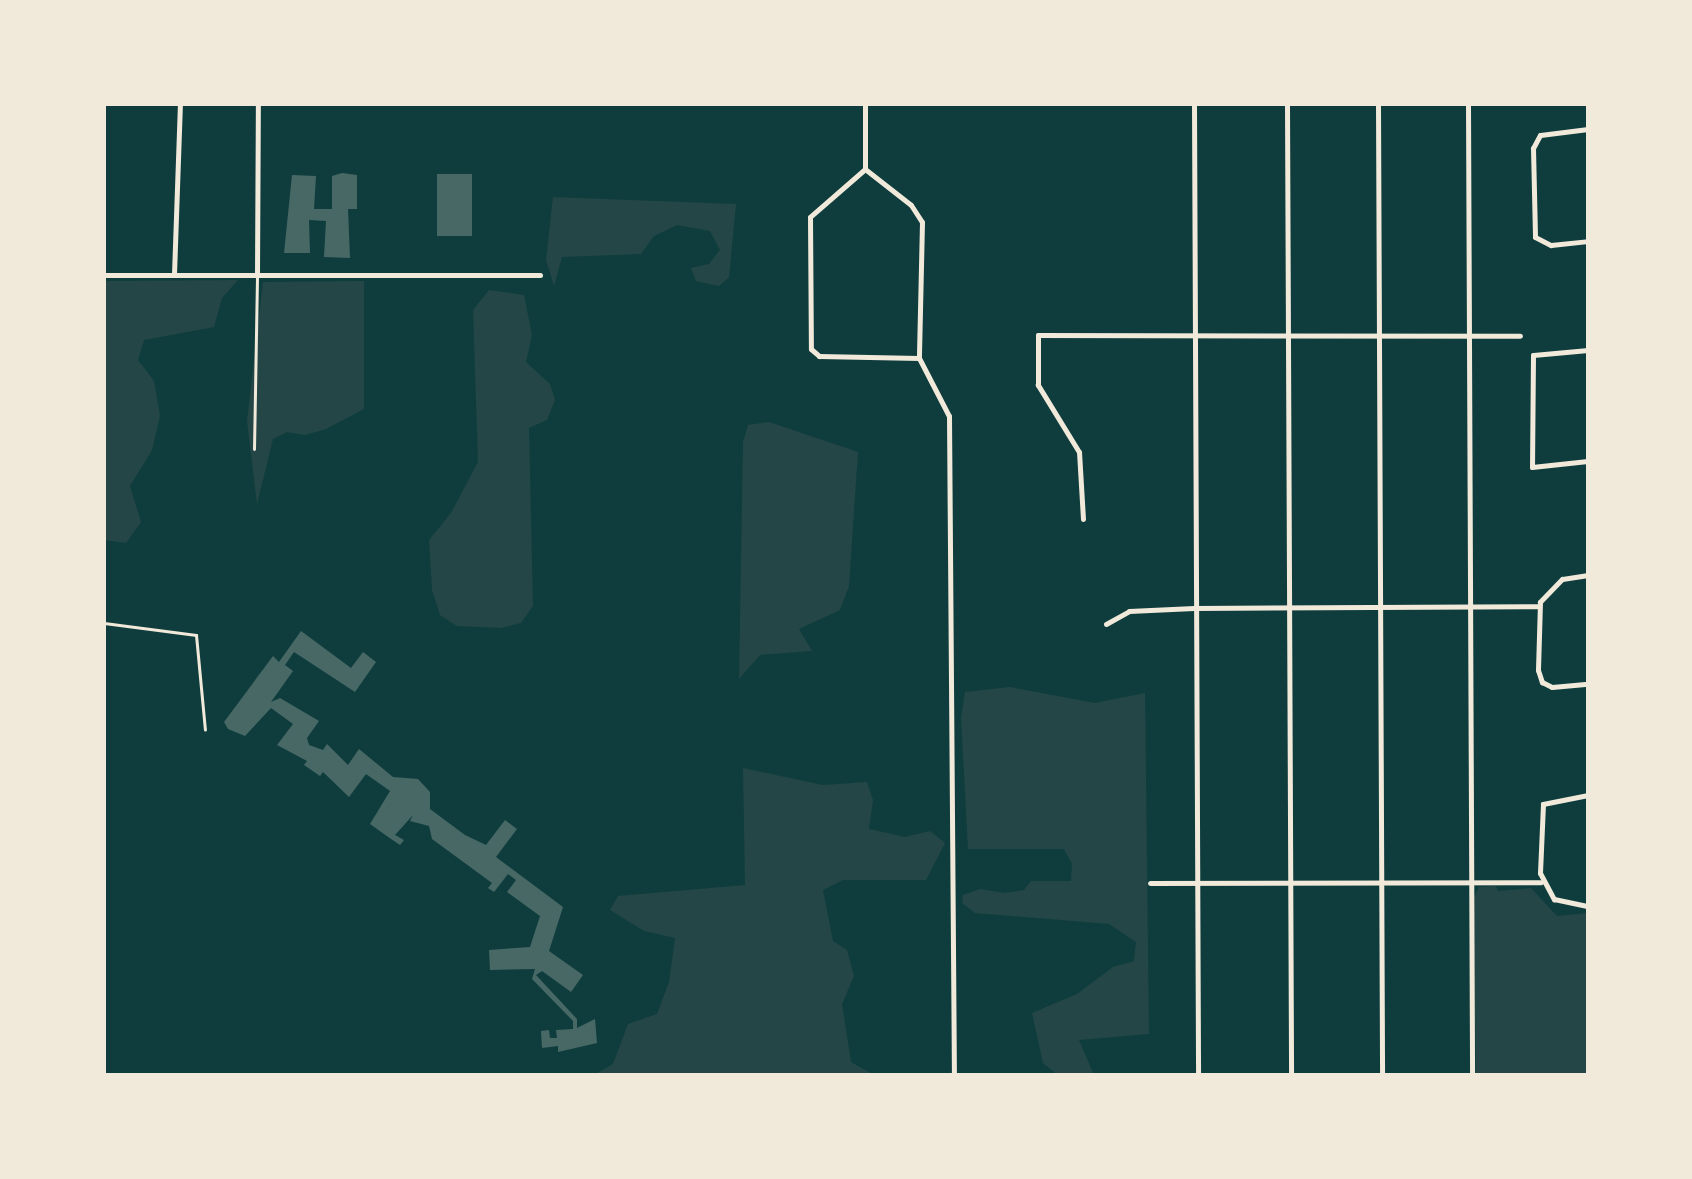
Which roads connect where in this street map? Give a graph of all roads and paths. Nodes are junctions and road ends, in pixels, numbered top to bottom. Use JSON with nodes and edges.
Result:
{"nodes":[{"id":1,"x":180,"y":104,"type":"edge"},
{"id":2,"x":258,"y":104,"type":"edge"},
{"id":3,"x":865,"y":104,"type":"edge"},
{"id":4,"x":1194,"y":104,"type":"edge"},
{"id":5,"x":1287,"y":104,"type":"edge"},
{"id":6,"x":1378,"y":104,"type":"edge"},
{"id":7,"x":1468,"y":104,"type":"edge"},
{"id":8,"x":1588,"y":129,"type":"edge"},
{"id":9,"x":865,"y":169,"type":"junction"},
{"id":10,"x":1588,"y":241,"type":"edge"},
{"id":11,"x":174,"y":274,"type":"junction"},
{"id":12,"x":257,"y":274,"type":"junction"},
{"id":13,"x":104,"y":275,"type":"edge"},
{"id":14,"x":540,"y":275,"type":"dead end"},
{"id":15,"x":1287,"y":333,"type":"junction"},
{"id":16,"x":1195,"y":334,"type":"junction"},
{"id":17,"x":1377,"y":334,"type":"junction"},
{"id":18,"x":1469,"y":334,"type":"junction"},
{"id":19,"x":1520,"y":336,"type":"dead end"},
{"id":20,"x":1588,"y":350,"type":"edge"},
{"id":21,"x":919,"y":358,"type":"junction"},
{"id":22,"x":254,"y":449,"type":"dead end"},
{"id":23,"x":1588,"y":461,"type":"edge"},
{"id":24,"x":1083,"y":519,"type":"dead end"},
{"id":25,"x":1588,"y":575,"type":"edge"},
{"id":26,"x":1538,"y":606,"type":"junction"},
{"id":27,"x":1194,"y":608,"type":"junction"},
{"id":28,"x":1287,"y":608,"type":"junction"},
{"id":29,"x":1377,"y":608,"type":"junction"},
{"id":30,"x":1470,"y":608,"type":"junction"},
{"id":31,"x":104,"y":623,"type":"edge"},
{"id":32,"x":1106,"y":624,"type":"dead end"},
{"id":33,"x":1588,"y":684,"type":"edge"},
{"id":34,"x":205,"y":730,"type":"dead end"},
{"id":35,"x":1588,"y":795,"type":"edge"},
{"id":36,"x":1380,"y":881,"type":"junction"},
{"id":37,"x":1289,"y":882,"type":"junction"},
{"id":38,"x":1471,"y":882,"type":"junction"},
{"id":39,"x":1541,"y":882,"type":"junction"},
{"id":40,"x":1150,"y":883,"type":"dead end"},
{"id":41,"x":1197,"y":883,"type":"junction"},
{"id":42,"x":1588,"y":906,"type":"edge"},
{"id":43,"x":954,"y":1075,"type":"edge"},
{"id":44,"x":1198,"y":1075,"type":"edge"},
{"id":45,"x":1291,"y":1075,"type":"edge"},
{"id":46,"x":1382,"y":1075,"type":"edge"},
{"id":47,"x":1472,"y":1075,"type":"edge"}],
"edges":[{"from":1,"to":11,"type":"street"},
{"from":2,"to":12,"type":"street"},
{"from":3,"to":9,"type":"street"},
{"from":4,"to":16,"type":"street"},
{"from":5,"to":15,"type":"street"},
{"from":6,"to":17,"type":"street"},
{"from":7,"to":18,"type":"street"},
{"from":8,"to":10,"type":"street"},
{"from":9,"to":21,"type":"street"},
{"from":9,"to":21,"type":"street"},
{"from":11,"to":12,"type":"street"},
{"from":11,"to":13,"type":"street"},
{"from":12,"to":14,"type":"street"},
{"from":12,"to":22,"type":"lane"},
{"from":15,"to":16,"type":"street"},
{"from":15,"to":17,"type":"street"},
{"from":15,"to":28,"type":"street"},
{"from":16,"to":24,"type":"street"},
{"from":16,"to":27,"type":"street"},
{"from":17,"to":18,"type":"street"},
{"from":17,"to":29,"type":"street"},
{"from":18,"to":19,"type":"street"},
{"from":18,"to":30,"type":"street"},
{"from":20,"to":23,"type":"street"},
{"from":21,"to":43,"type":"street"},
{"from":25,"to":26,"type":"street"},
{"from":26,"to":30,"type":"street"},
{"from":26,"to":33,"type":"street"},
{"from":27,"to":28,"type":"street"},
{"from":27,"to":32,"type":"street"},
{"from":27,"to":41,"type":"street"},
{"from":28,"to":29,"type":"street"},
{"from":28,"to":37,"type":"street"},
{"from":29,"to":30,"type":"street"},
{"from":29,"to":36,"type":"street"},
{"from":30,"to":38,"type":"street"},
{"from":31,"to":34,"type":"lane"},
{"from":35,"to":39,"type":"street"},
{"from":36,"to":37,"type":"street"},
{"from":36,"to":38,"type":"street"},
{"from":36,"to":46,"type":"street"},
{"from":37,"to":41,"type":"street"},
{"from":37,"to":45,"type":"street"},
{"from":38,"to":39,"type":"street"},
{"from":38,"to":47,"type":"street"},
{"from":39,"to":42,"type":"street"},
{"from":40,"to":41,"type":"street"},
{"from":41,"to":44,"type":"street"}]}
